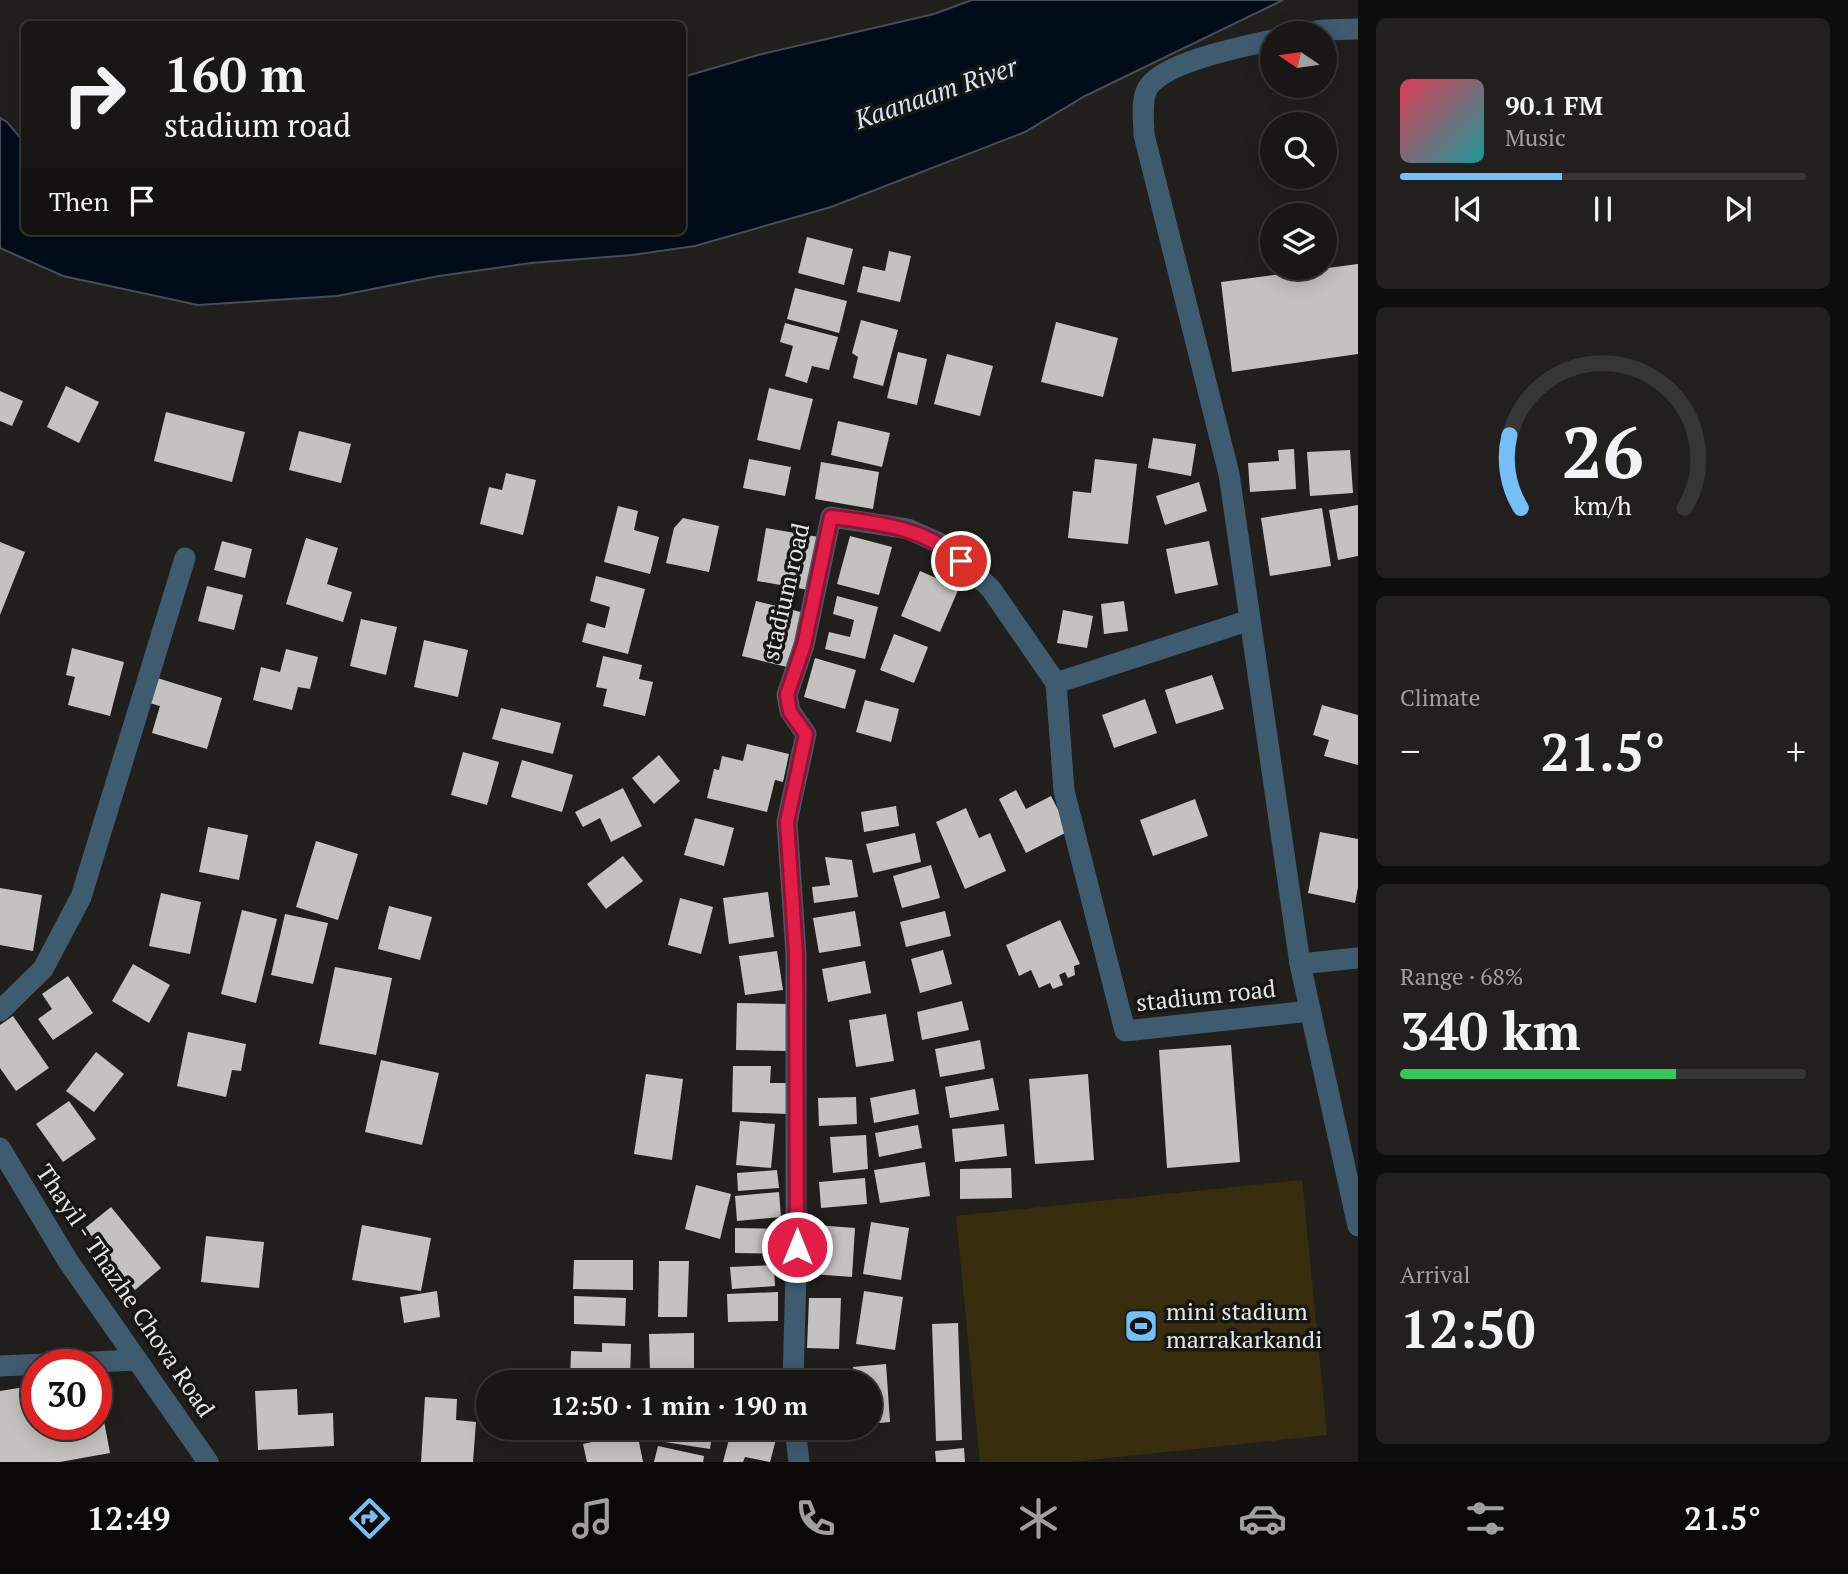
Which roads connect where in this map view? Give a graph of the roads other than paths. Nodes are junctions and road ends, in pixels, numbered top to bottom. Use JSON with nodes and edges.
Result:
{"nodes":[{"id":1,"x":1358,"y":29,"type":"edge"},
{"id":2,"x":1337,"y":30,"type":"edge"},
{"id":3,"x":1260,"y":43,"type":"edge"},
{"id":4,"x":185,"y":558,"type":"dead end"},
{"id":5,"x":1250,"y":620,"type":"junction"},
{"id":6,"x":1056,"y":683,"type":"junction"},
{"id":7,"x":1358,"y":958,"type":"edge"},
{"id":8,"x":1300,"y":964,"type":"junction"},
{"id":9,"x":0,"y":1011,"type":"edge"},
{"id":10,"x":1310,"y":1011,"type":"junction"},
{"id":11,"x":0,"y":1148,"type":"edge"},
{"id":12,"x":1358,"y":1226,"type":"edge"},
{"id":13,"x":137,"y":1360,"type":"junction"},
{"id":14,"x":0,"y":1366,"type":"edge"},
{"id":15,"x":793,"y":1370,"type":"edge"},
{"id":16,"x":796,"y":1440,"type":"edge"},
{"id":17,"x":208,"y":1462,"type":"edge"},
{"id":18,"x":799,"y":1462,"type":"edge"}],
"edges":[{"from":1,"to":2,"type":"street"},
{"from":3,"to":5,"type":"street"},
{"from":4,"to":9,"type":"street"},
{"from":5,"to":6,"type":"street"},
{"from":5,"to":8,"type":"street"},
{"from":6,"to":10,"type":"street","name":"stadium road"},
{"from":6,"to":15,"type":"street","name":"stadium road"},
{"from":7,"to":8,"type":"street"},
{"from":8,"to":10,"type":"street"},
{"from":10,"to":12,"type":"street"},
{"from":11,"to":13,"type":"street","name":"Thayil - Thazhe Chova Road"},
{"from":13,"to":14,"type":"street"},
{"from":13,"to":17,"type":"street","name":"Thayil - Thazhe Chova Road"},
{"from":16,"to":18,"type":"street"}]}
